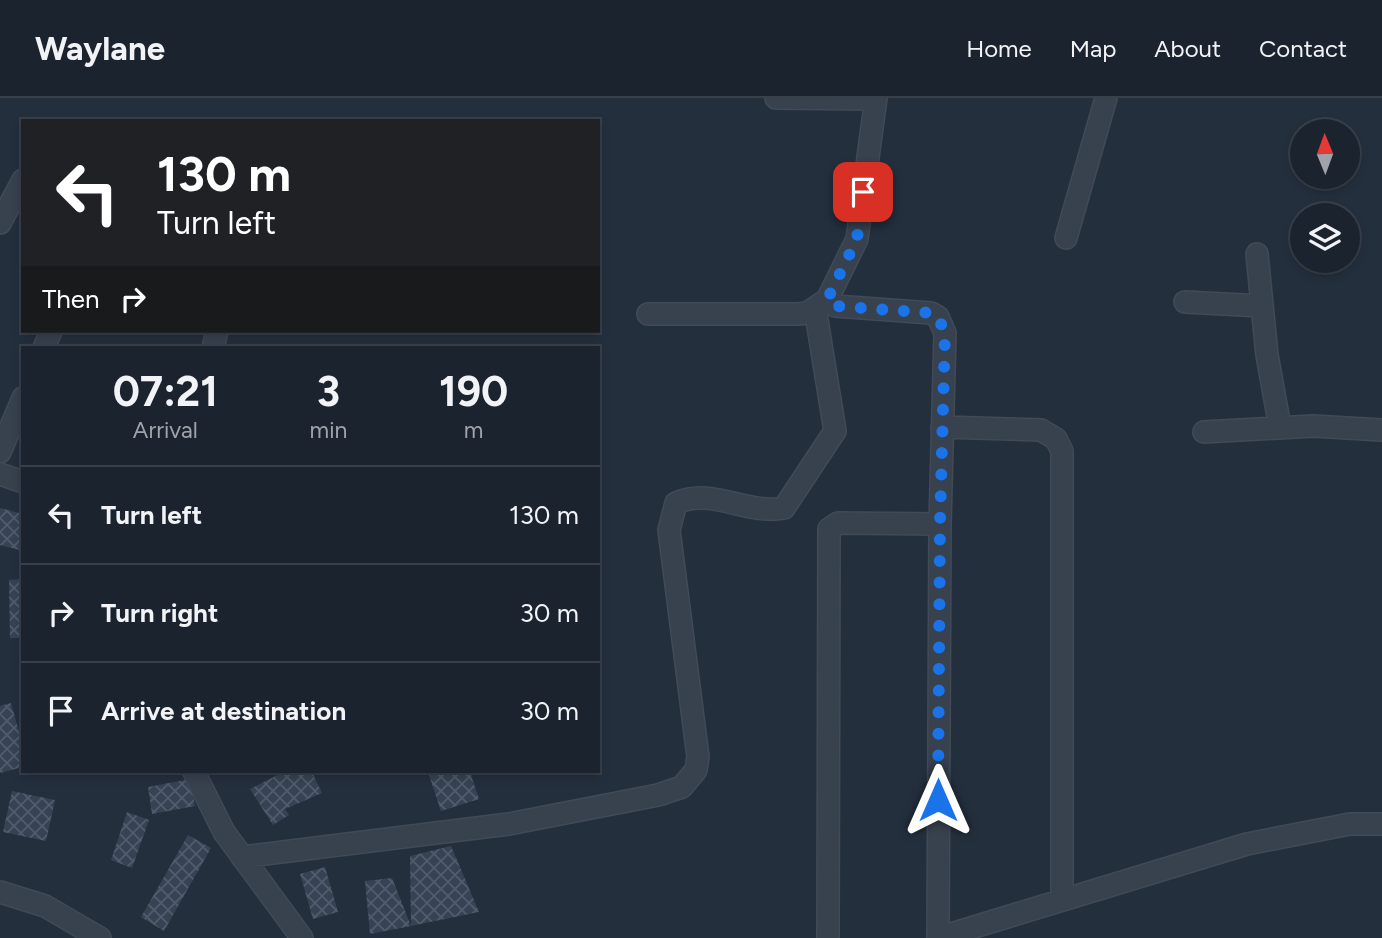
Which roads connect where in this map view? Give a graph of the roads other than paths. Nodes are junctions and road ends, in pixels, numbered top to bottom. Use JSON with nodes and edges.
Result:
{"nodes":[{"id":1,"x":776,"y":98,"type":"edge"},
{"id":2,"x":1106,"y":98,"type":"edge"},
{"id":3,"x":875,"y":99,"type":"edge"},
{"id":4,"x":21,"y":184,"type":"edge"},
{"id":5,"x":0,"y":223,"type":"edge"},
{"id":6,"x":1066,"y":238,"type":"dead end"},
{"id":7,"x":1258,"y":254,"type":"dead end"},
{"id":8,"x":1185,"y":302,"type":"dead end"},
{"id":9,"x":821,"y":304,"type":"junction"},
{"id":10,"x":1262,"y":306,"type":"junction"},
{"id":11,"x":648,"y":314,"type":"dead end"},
{"id":12,"x":21,"y":403,"type":"edge"},
{"id":13,"x":943,"y":427,"type":"junction"},
{"id":14,"x":1280,"y":427,"type":"junction"},
{"id":15,"x":1382,"y":430,"type":"edge"},
{"id":16,"x":1204,"y":432,"type":"dead end"},
{"id":17,"x":0,"y":452,"type":"edge"},
{"id":18,"x":0,"y":474,"type":"edge"},
{"id":19,"x":21,"y":481,"type":"edge"},
{"id":20,"x":940,"y":524,"type":"junction"},
{"id":21,"x":194,"y":773,"type":"edge"},
{"id":22,"x":1382,"y":824,"type":"edge"},
{"id":23,"x":242,"y":857,"type":"junction"},
{"id":24,"x":0,"y":892,"type":"edge"},
{"id":25,"x":1062,"y":900,"type":"junction"},
{"id":26,"x":100,"y":938,"type":"edge"},
{"id":27,"x":302,"y":938,"type":"edge"},
{"id":28,"x":828,"y":938,"type":"edge"},
{"id":29,"x":938,"y":938,"type":"edge"}],
"edges":[{"from":1,"to":3,"type":"street"},
{"from":2,"to":6,"type":"street"},
{"from":3,"to":9,"type":"street"},
{"from":4,"to":5,"type":"street"},
{"from":7,"to":10,"type":"street"},
{"from":8,"to":10,"type":"street"},
{"from":9,"to":11,"type":"street"},
{"from":9,"to":13,"type":"street"},
{"from":9,"to":23,"type":"street"},
{"from":10,"to":14,"type":"street"},
{"from":12,"to":17,"type":"street"},
{"from":13,"to":20,"type":"street"},
{"from":13,"to":25,"type":"street"},
{"from":14,"to":15,"type":"street"},
{"from":14,"to":16,"type":"street"},
{"from":18,"to":19,"type":"street"},
{"from":20,"to":28,"type":"street"},
{"from":20,"to":29,"type":"street"},
{"from":21,"to":23,"type":"street"},
{"from":22,"to":25,"type":"street"},
{"from":23,"to":27,"type":"street"},
{"from":24,"to":26,"type":"street"},
{"from":25,"to":29,"type":"street"}]}
